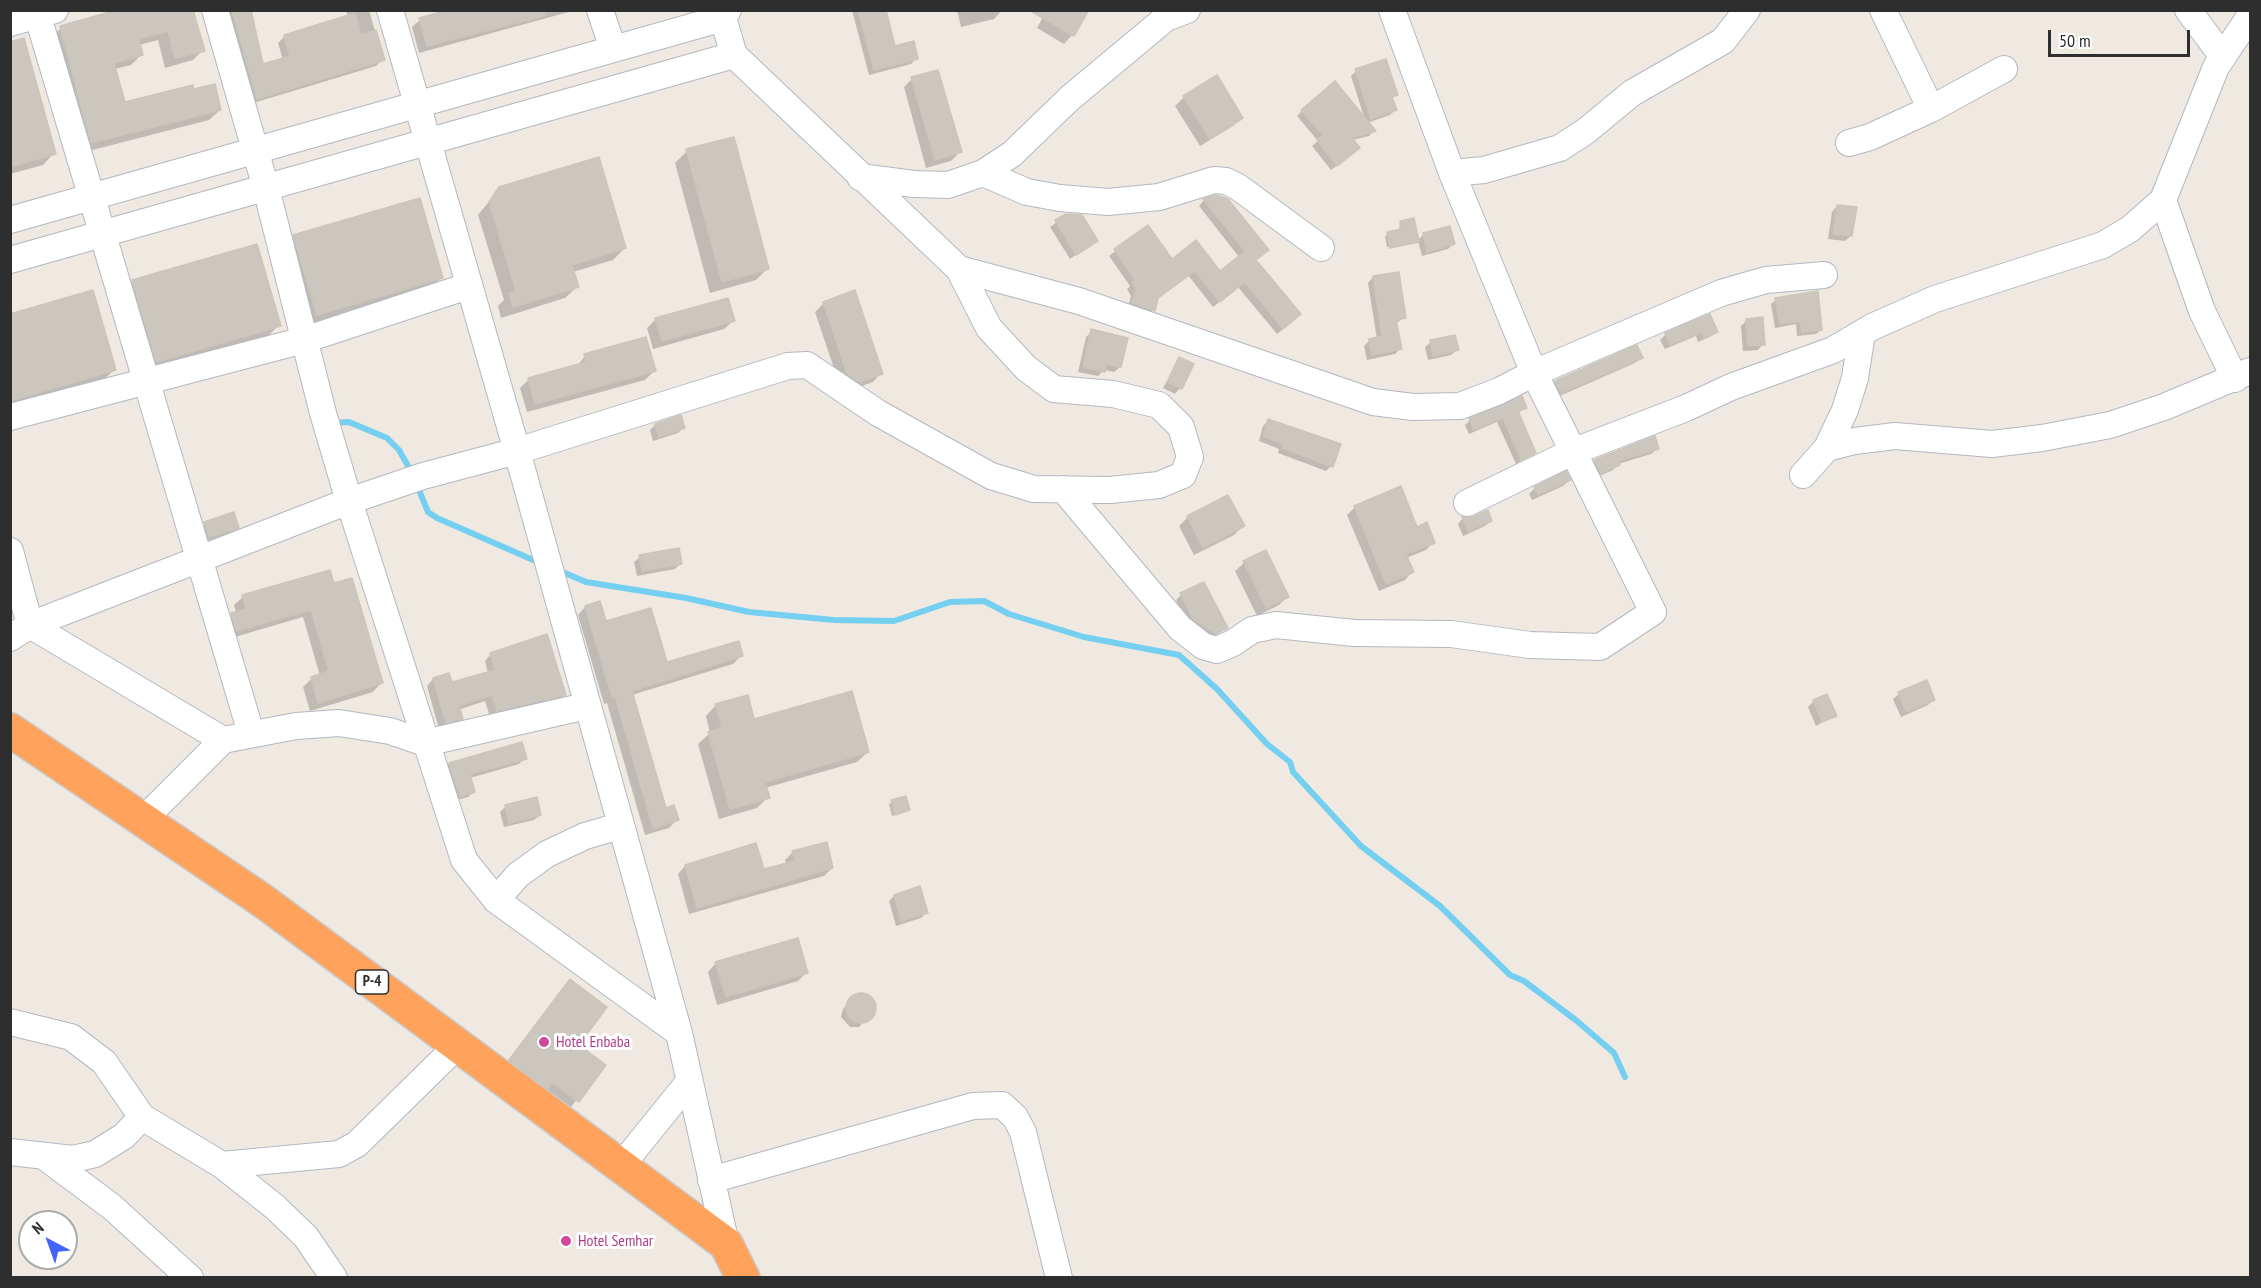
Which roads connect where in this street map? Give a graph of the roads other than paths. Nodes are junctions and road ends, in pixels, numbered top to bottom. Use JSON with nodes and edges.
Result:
{"nodes":[{"id":1,"x":215,"y":10,"type":"edge"},
{"id":2,"x":390,"y":10,"type":"edge"},
{"id":3,"x":600,"y":10,"type":"edge"},
{"id":4,"x":1392,"y":10,"type":"edge"},
{"id":5,"x":1747,"y":10,"type":"edge"},
{"id":6,"x":1883,"y":10,"type":"edge"},
{"id":7,"x":2188,"y":10,"type":"edge"},
{"id":8,"x":43,"y":12,"type":"edge"},
{"id":9,"x":1176,"y":13,"type":"edge"},
{"id":10,"x":725,"y":14,"type":"edge"},
{"id":11,"x":2250,"y":16,"type":"edge"},
{"id":12,"x":10,"y":23,"type":"edge"},
{"id":13,"x":613,"y":49,"type":"junction"},
{"id":14,"x":734,"y":55,"type":"junction"},
{"id":15,"x":2223,"y":57,"type":"junction"},
{"id":16,"x":2004,"y":69,"type":"dead end"},
{"id":17,"x":416,"y":105,"type":"junction"},
{"id":18,"x":1931,"y":109,"type":"junction"},
{"id":19,"x":427,"y":143,"type":"junction"},
{"id":20,"x":1849,"y":143,"type":"dead end"},
{"id":21,"x":255,"y":150,"type":"junction"},
{"id":22,"x":983,"y":173,"type":"junction"},
{"id":23,"x":1452,"y":173,"type":"junction"},
{"id":24,"x":860,"y":177,"type":"junction"},
{"id":25,"x":266,"y":188,"type":"junction"},
{"id":26,"x":91,"y":198,"type":"junction"},
{"id":27,"x":2163,"y":200,"type":"junction"},
{"id":28,"x":10,"y":220,"type":"edge"},
{"id":29,"x":102,"y":234,"type":"junction"},
{"id":30,"x":1321,"y":248,"type":"dead end"},
{"id":31,"x":10,"y":260,"type":"edge"},
{"id":32,"x":959,"y":269,"type":"junction"},
{"id":33,"x":1824,"y":275,"type":"dead end"},
{"id":34,"x":468,"y":286,"type":"junction"},
{"id":35,"x":1862,"y":333,"type":"junction"},
{"id":36,"x":304,"y":340,"type":"junction"},
{"id":37,"x":1533,"y":374,"type":"junction"},
{"id":38,"x":2243,"y":375,"type":"edge"},
{"id":39,"x":145,"y":381,"type":"junction"},
{"id":40,"x":10,"y":417,"type":"edge"},
{"id":41,"x":1827,"y":448,"type":"junction"},
{"id":42,"x":517,"y":452,"type":"junction"},
{"id":43,"x":1572,"y":452,"type":"junction"},
{"id":44,"x":1803,"y":475,"type":"dead end"},
{"id":45,"x":1063,"y":489,"type":"junction"},
{"id":46,"x":349,"y":501,"type":"junction"},
{"id":47,"x":1467,"y":503,"type":"dead end"},
{"id":48,"x":10,"y":551,"type":"edge"},
{"id":49,"x":198,"y":561,"type":"junction"},
{"id":50,"x":20,"y":632,"type":"edge"},
{"id":51,"x":586,"y":706,"type":"junction"},
{"id":52,"x":10,"y":730,"type":"edge"},
{"id":53,"x":251,"y":733,"type":"junction"},
{"id":54,"x":223,"y":740,"type":"junction"},
{"id":55,"x":425,"y":743,"type":"junction"},
{"id":56,"x":143,"y":820,"type":"junction"},
{"id":57,"x":620,"y":826,"type":"junction"},
{"id":58,"x":496,"y":900,"type":"junction"},
{"id":59,"x":10,"y":1022,"type":"edge"},
{"id":60,"x":679,"y":1033,"type":"junction"},
{"id":61,"x":458,"y":1045,"type":"junction"},
{"id":62,"x":688,"y":1083,"type":"junction"},
{"id":63,"x":142,"y":1117,"type":"junction"},
{"id":64,"x":10,"y":1152,"type":"edge"},
{"id":65,"x":45,"y":1158,"type":"junction"},
{"id":66,"x":222,"y":1165,"type":"junction"},
{"id":67,"x":621,"y":1166,"type":"junction"},
{"id":68,"x":711,"y":1180,"type":"junction"},
{"id":69,"x":726,"y":1244,"type":"junction"},
{"id":70,"x":190,"y":1278,"type":"edge"},
{"id":71,"x":334,"y":1278,"type":"edge"},
{"id":72,"x":743,"y":1278,"type":"edge"},
{"id":73,"x":1059,"y":1278,"type":"edge"}],
"edges":[{"from":1,"to":21,"type":"street"},
{"from":2,"to":17,"type":"street"},
{"from":3,"to":13,"type":"street"},
{"from":4,"to":23,"type":"street"},
{"from":5,"to":23,"type":"street"},
{"from":6,"to":18,"type":"street"},
{"from":7,"to":15,"type":"street"},
{"from":8,"to":12,"type":"street"},
{"from":8,"to":26,"type":"street"},
{"from":9,"to":22,"type":"street"},
{"from":10,"to":13,"type":"street"},
{"from":10,"to":14,"type":"street"},
{"from":11,"to":15,"type":"street"},
{"from":13,"to":17,"type":"street"},
{"from":14,"to":19,"type":"street"},
{"from":14,"to":24,"type":"street"},
{"from":15,"to":27,"type":"street"},
{"from":16,"to":18,"type":"street"},
{"from":17,"to":19,"type":"street"},
{"from":17,"to":21,"type":"street"},
{"from":18,"to":20,"type":"street"},
{"from":19,"to":25,"type":"street"},
{"from":19,"to":34,"type":"street"},
{"from":21,"to":25,"type":"street"},
{"from":21,"to":26,"type":"street"},
{"from":22,"to":24,"type":"street"},
{"from":22,"to":30,"type":"street"},
{"from":23,"to":37,"type":"street"},
{"from":24,"to":32,"type":"street"},
{"from":25,"to":29,"type":"street"},
{"from":25,"to":36,"type":"street"},
{"from":26,"to":28,"type":"street"},
{"from":26,"to":29,"type":"street"},
{"from":27,"to":35,"type":"street"},
{"from":27,"to":38,"type":"street"},
{"from":29,"to":31,"type":"street"},
{"from":29,"to":39,"type":"street"},
{"from":32,"to":37,"type":"street"},
{"from":32,"to":45,"type":"street"},
{"from":33,"to":37,"type":"street"},
{"from":34,"to":36,"type":"street"},
{"from":34,"to":42,"type":"street"},
{"from":35,"to":41,"type":"street"},
{"from":35,"to":43,"type":"street"},
{"from":36,"to":39,"type":"street"},
{"from":36,"to":46,"type":"street"},
{"from":37,"to":43,"type":"street"},
{"from":38,"to":41,"type":"street"},
{"from":39,"to":40,"type":"street"},
{"from":39,"to":49,"type":"street"},
{"from":41,"to":44,"type":"street"},
{"from":42,"to":45,"type":"street"},
{"from":42,"to":46,"type":"street"},
{"from":42,"to":51,"type":"street"},
{"from":43,"to":45,"type":"street"},
{"from":43,"to":47,"type":"street"},
{"from":46,"to":49,"type":"street"},
{"from":46,"to":55,"type":"street"},
{"from":48,"to":50,"type":"street"},
{"from":49,"to":50,"type":"street"},
{"from":49,"to":53,"type":"street"},
{"from":50,"to":54,"type":"street"},
{"from":51,"to":55,"type":"street"},
{"from":51,"to":57,"type":"street"},
{"from":52,"to":56,"type":"highway","number":"P-4"},
{"from":53,"to":54,"type":"street"},
{"from":53,"to":55,"type":"street"},
{"from":54,"to":56,"type":"street"},
{"from":55,"to":58,"type":"street"},
{"from":56,"to":61,"type":"highway","number":"P-4"},
{"from":57,"to":58,"type":"street"},
{"from":57,"to":60,"type":"street"},
{"from":58,"to":60,"type":"street"},
{"from":59,"to":63,"type":"street"},
{"from":60,"to":62,"type":"street"},
{"from":61,"to":66,"type":"street"},
{"from":61,"to":67,"type":"highway","number":"P-4"},
{"from":62,"to":67,"type":"street"},
{"from":62,"to":68,"type":"street"},
{"from":63,"to":65,"type":"street"},
{"from":63,"to":66,"type":"street"},
{"from":64,"to":65,"type":"street"},
{"from":65,"to":70,"type":"street"},
{"from":66,"to":71,"type":"street"},
{"from":67,"to":69,"type":"highway","number":"P-4"},
{"from":68,"to":69,"type":"street"},
{"from":68,"to":73,"type":"street"},
{"from":69,"to":72,"type":"highway","number":"P-4"}]}
